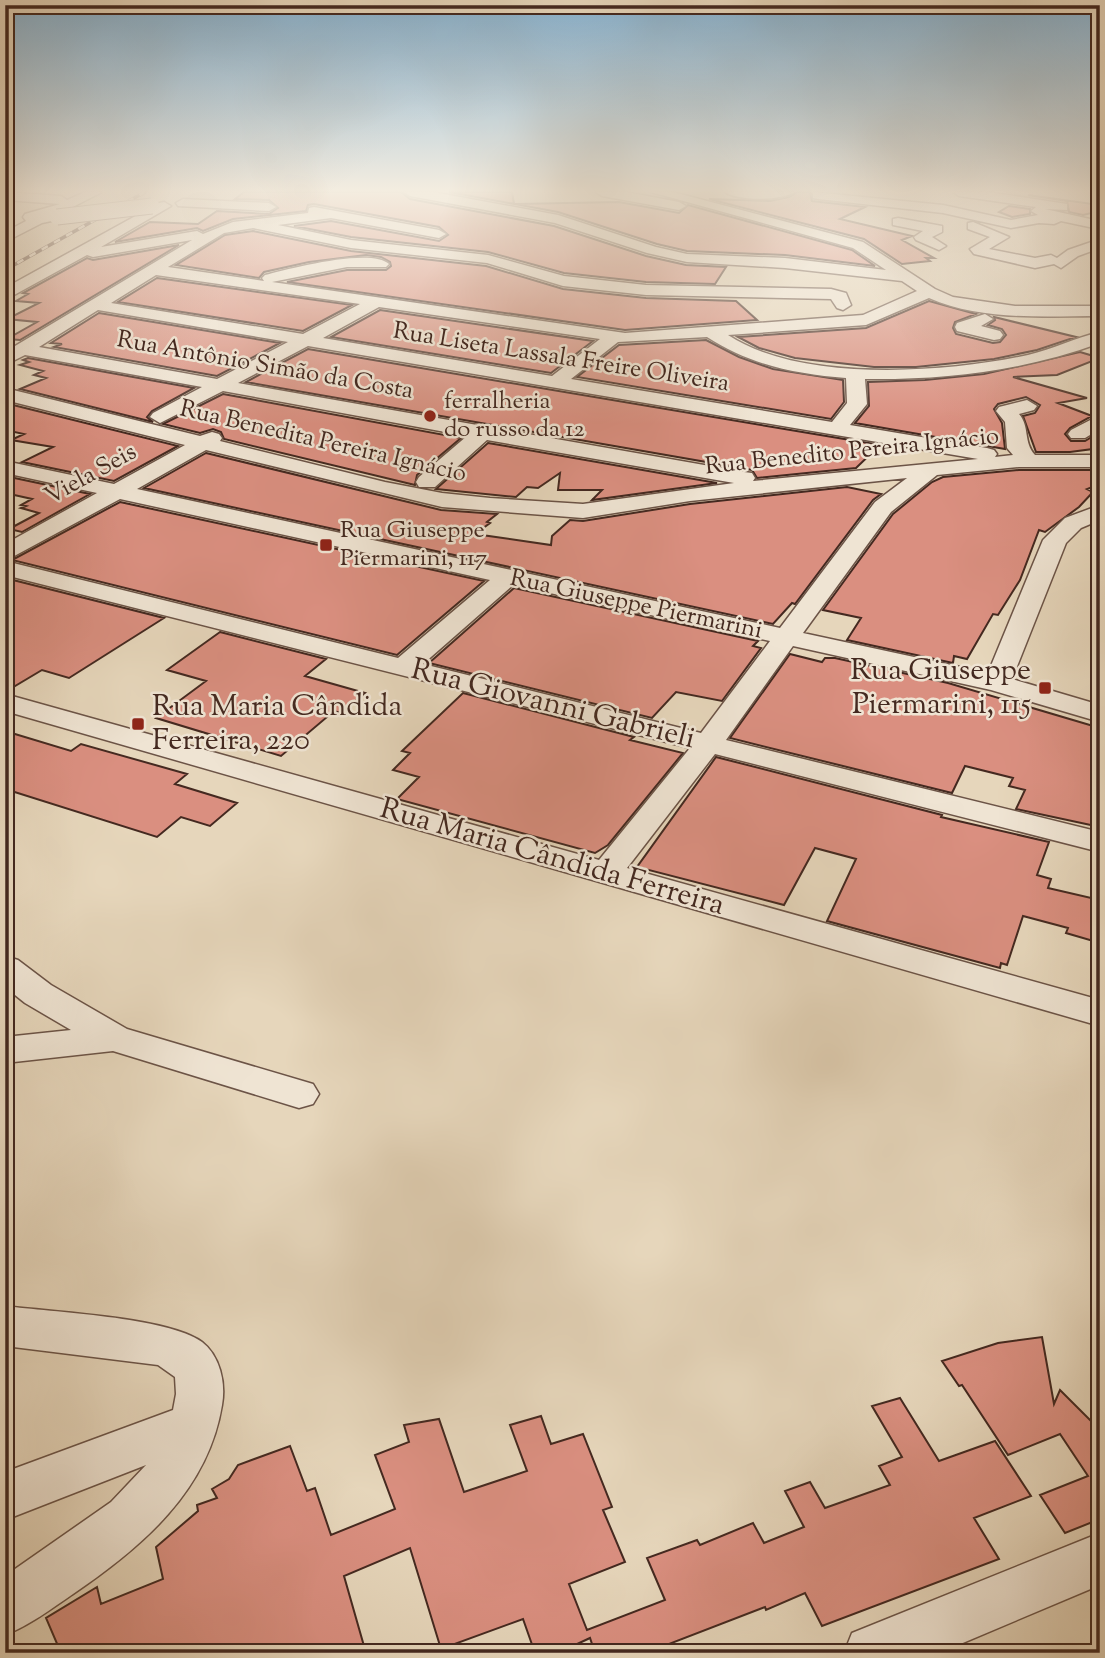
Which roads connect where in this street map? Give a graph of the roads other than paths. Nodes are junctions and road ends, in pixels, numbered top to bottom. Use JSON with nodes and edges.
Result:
{"nodes":[{"id":1,"x":51,"y":269,"type":"edge"},
{"id":2,"x":313,"y":269,"type":"edge"},
{"id":3,"x":515,"y":269,"type":"edge"},
{"id":4,"x":796,"y":269,"type":"edge"},
{"id":5,"x":831,"y":269,"type":"edge"},
{"id":6,"x":894,"y":269,"type":"edge"},
{"id":7,"x":1058,"y":269,"type":"edge"},
{"id":8,"x":155,"y":270,"type":"joint"},
{"id":9,"x":858,"y":273,"type":"junction"},
{"id":10,"x":905,"y":277,"type":"junction"},
{"id":11,"x":1033,"y":279,"type":"dead end"},
{"id":12,"x":251,"y":283,"type":"junction"},
{"id":13,"x":513,"y":283,"type":"dead end"},
{"id":14,"x":704,"y":285,"type":"dead end"},
{"id":15,"x":732,"y":285,"type":"junction"},
{"id":16,"x":755,"y":286,"type":"dead end"},
{"id":17,"x":560,"y":287,"type":"junction"},
{"id":18,"x":819,"y":288,"type":"junction"},
{"id":19,"x":780,"y":289,"type":"junction"},
{"id":20,"x":5,"y":295,"type":"edge"},
{"id":21,"x":921,"y":296,"type":"junction"},
{"id":22,"x":377,"y":302,"type":"junction"},
{"id":23,"x":96,"y":305,"type":"junction"},
{"id":24,"x":970,"y":306,"type":"junction"},
{"id":25,"x":839,"y":307,"type":"junction"},
{"id":26,"x":780,"y":309,"type":"junction"},
{"id":27,"x":811,"y":310,"type":"junction"},
{"id":28,"x":1100,"y":311,"type":"edge"},
{"id":29,"x":889,"y":312,"type":"junction"},
{"id":30,"x":847,"y":322,"type":"junction"},
{"id":31,"x":993,"y":325,"type":"dead end"},
{"id":32,"x":798,"y":326,"type":"junction"},
{"id":33,"x":711,"y":332,"type":"junction"},
{"id":34,"x":614,"y":337,"type":"junction"},
{"id":35,"x":1100,"y":337,"type":"edge"},
{"id":36,"x":306,"y":341,"type":"junction"},
{"id":37,"x":26,"y":350,"type":"junction"},
{"id":38,"x":5,"y":360,"type":"edge"},
{"id":39,"x":855,"y":373,"type":"junction"},
{"id":40,"x":5,"y":378,"type":"edge"},
{"id":41,"x":555,"y":382,"type":"junction"},
{"id":42,"x":219,"y":386,"type":"junction"},
{"id":43,"x":5,"y":394,"type":"edge"},
{"id":44,"x":1027,"y":406,"type":"dead end"},
{"id":45,"x":160,"y":417,"type":"junction"},
{"id":46,"x":1100,"y":421,"type":"edge"},
{"id":47,"x":837,"y":429,"type":"junction"},
{"id":48,"x":484,"y":432,"type":"junction"},
{"id":49,"x":1078,"y":434,"type":"dead end"},
{"id":50,"x":212,"y":438,"type":"junction"},
{"id":51,"x":1025,"y":461,"type":"junction"},
{"id":52,"x":1100,"y":461,"type":"edge"},
{"id":53,"x":5,"y":467,"type":"edge"},
{"id":54,"x":930,"y":470,"type":"junction"},
{"id":55,"x":427,"y":482,"type":"junction"},
{"id":56,"x":784,"y":485,"type":"junction"},
{"id":57,"x":116,"y":491,"type":"junction"},
{"id":58,"x":690,"y":494,"type":"junction"},
{"id":59,"x":1100,"y":512,"type":"edge"},
{"id":60,"x":5,"y":554,"type":"edge"},
{"id":61,"x":5,"y":568,"type":"edge"},
{"id":62,"x":508,"y":577,"type":"junction"},
{"id":63,"x":786,"y":637,"type":"junction"},
{"id":64,"x":403,"y":668,"type":"junction"},
{"id":65,"x":998,"y":683,"type":"junction"},
{"id":66,"x":5,"y":702,"type":"edge"},
{"id":67,"x":1100,"y":714,"type":"edge"},
{"id":68,"x":709,"y":744,"type":"junction"},
{"id":69,"x":1100,"y":842,"type":"edge"},
{"id":70,"x":606,"y":873,"type":"junction"},
{"id":71,"x":5,"y":968,"type":"edge"},
{"id":72,"x":1097,"y":1015,"type":"edge"},
{"id":73,"x":114,"y":1038,"type":"junction"},
{"id":74,"x":5,"y":1050,"type":"edge"},
{"id":75,"x":299,"y":1094,"type":"dead end"},
{"id":76,"x":5,"y":1326,"type":"edge"},
{"id":77,"x":195,"y":1424,"type":"junction"},
{"id":78,"x":5,"y":1496,"type":"edge"},
{"id":79,"x":1100,"y":1559,"type":"edge"},
{"id":80,"x":5,"y":1608,"type":"edge"},
{"id":81,"x":872,"y":1653,"type":"edge"}],
"edges":[{"from":1,"to":20,"type":"street"},
{"from":2,"to":12,"type":"street"},
{"from":3,"to":17,"type":"street"},
{"from":4,"to":19,"type":"street"},
{"from":5,"to":9,"type":"street"},
{"from":6,"to":10,"type":"street"},
{"from":7,"to":11,"type":"street"},
{"from":8,"to":12,"type":"street"},
{"from":8,"to":23,"type":"street"},
{"from":9,"to":10,"type":"street"},
{"from":9,"to":18,"type":"street"},
{"from":9,"to":21,"type":"street"},
{"from":10,"to":21,"type":"street"},
{"from":12,"to":22,"type":"street"},
{"from":13,"to":17,"type":"street"},
{"from":14,"to":15,"type":"street"},
{"from":15,"to":16,"type":"street"},
{"from":15,"to":17,"type":"street"},
{"from":15,"to":19,"type":"street"},
{"from":15,"to":26,"type":"street"},
{"from":18,"to":19,"type":"street"},
{"from":18,"to":25,"type":"street"},
{"from":19,"to":27,"type":"street"},
{"from":21,"to":24,"type":"street"},
{"from":21,"to":29,"type":"street"},
{"from":22,"to":34,"type":"street"},
{"from":22,"to":36,"type":"street"},
{"from":23,"to":36,"type":"street","name":"Rua Liseta Lassala Freire Oliveira"},
{"from":23,"to":37,"type":"street"},
{"from":24,"to":28,"type":"street"},
{"from":24,"to":31,"type":"street"},
{"from":25,"to":27,"type":"street"},
{"from":25,"to":29,"type":"street"},
{"from":25,"to":30,"type":"street"},
{"from":26,"to":27,"type":"street"},
{"from":26,"to":32,"type":"street"},
{"from":29,"to":30,"type":"street"},
{"from":30,"to":32,"type":"street"},
{"from":32,"to":33,"type":"street"},
{"from":33,"to":34,"type":"street"},
{"from":33,"to":39,"type":"street"},
{"from":34,"to":41,"type":"street"},
{"from":35,"to":39,"type":"street"},
{"from":36,"to":41,"type":"street","name":"Rua Liseta Lassala Freire Oliveira"},
{"from":36,"to":42,"type":"street"},
{"from":37,"to":38,"type":"street"},
{"from":37,"to":42,"type":"street","name":"Rua Antônio Simão da Costa"},
{"from":39,"to":47,"type":"street"},
{"from":40,"to":45,"type":"street","name":"Rua Benedita Pereira Ignácio"},
{"from":41,"to":47,"type":"street","name":"Rua Liseta Lassala Freire Oliveira"},
{"from":42,"to":45,"type":"street"},
{"from":42,"to":48,"type":"street","name":"Rua Antônio Simão da Costa"},
{"from":43,"to":50,"type":"street","name":"Rua Benedita Pereira Ignácio"},
{"from":44,"to":51,"type":"street"},
{"from":45,"to":50,"type":"street","name":"Rua Benedita Pereira Ignácio"},
{"from":46,"to":49,"type":"street"},
{"from":47,"to":51,"type":"street","name":"Rua Liseta Lassala Freire Oliveira"},
{"from":48,"to":55,"type":"street"},
{"from":48,"to":56,"type":"street","name":"Rua Antônio Simão da Costa"},
{"from":50,"to":55,"type":"street","name":"Rua Benedita Pereira Ignácio"},
{"from":50,"to":57,"type":"street","name":"Viela Seis"},
{"from":50,"to":58,"type":"street","name":"Rua Benedita Pereira Ignácio"},
{"from":51,"to":52,"type":"street"},
{"from":51,"to":54,"type":"street","name":"Rua Benedito Pereira Ignácio"},
{"from":53,"to":57,"type":"street","name":"Rua Giuseppe Piermarini"},
{"from":54,"to":56,"type":"street","name":"Rua Benedito Pereira Ignácio"},
{"from":54,"to":63,"type":"street"},
{"from":55,"to":58,"type":"street","name":"Rua Benedita Pereira Ignácio"},
{"from":56,"to":58,"type":"street","name":"Rua Benedito Pereira Ignácio"},
{"from":57,"to":60,"type":"street","name":"Viela Seis"},
{"from":57,"to":62,"type":"street","name":"Rua Giuseppe Piermarini"},
{"from":59,"to":65,"type":"street"},
{"from":61,"to":64,"type":"street","name":"Rua Giovanni Gabrieli"},
{"from":62,"to":63,"type":"street","name":"Rua Giuseppe Piermarini"},
{"from":62,"to":64,"type":"street"},
{"from":63,"to":65,"type":"street","name":"Rua Giuseppe Piermarini"},
{"from":63,"to":68,"type":"street"},
{"from":64,"to":68,"type":"street","name":"Rua Giovanni Gabrieli"},
{"from":65,"to":67,"type":"street","name":"Rua Giuseppe Piermarini"},
{"from":66,"to":70,"type":"street","name":"Rua Maria Cândida Ferreira"},
{"from":68,"to":69,"type":"street","name":"Rua Giovanni Gabrieli"},
{"from":68,"to":70,"type":"street"},
{"from":70,"to":72,"type":"street","name":"Rua Maria Cândida Ferreira"},
{"from":71,"to":73,"type":"street"},
{"from":73,"to":74,"type":"street"},
{"from":73,"to":75,"type":"street"},
{"from":76,"to":77,"type":"street"},
{"from":77,"to":78,"type":"street"},
{"from":77,"to":80,"type":"street"},
{"from":79,"to":81,"type":"street"}]}
